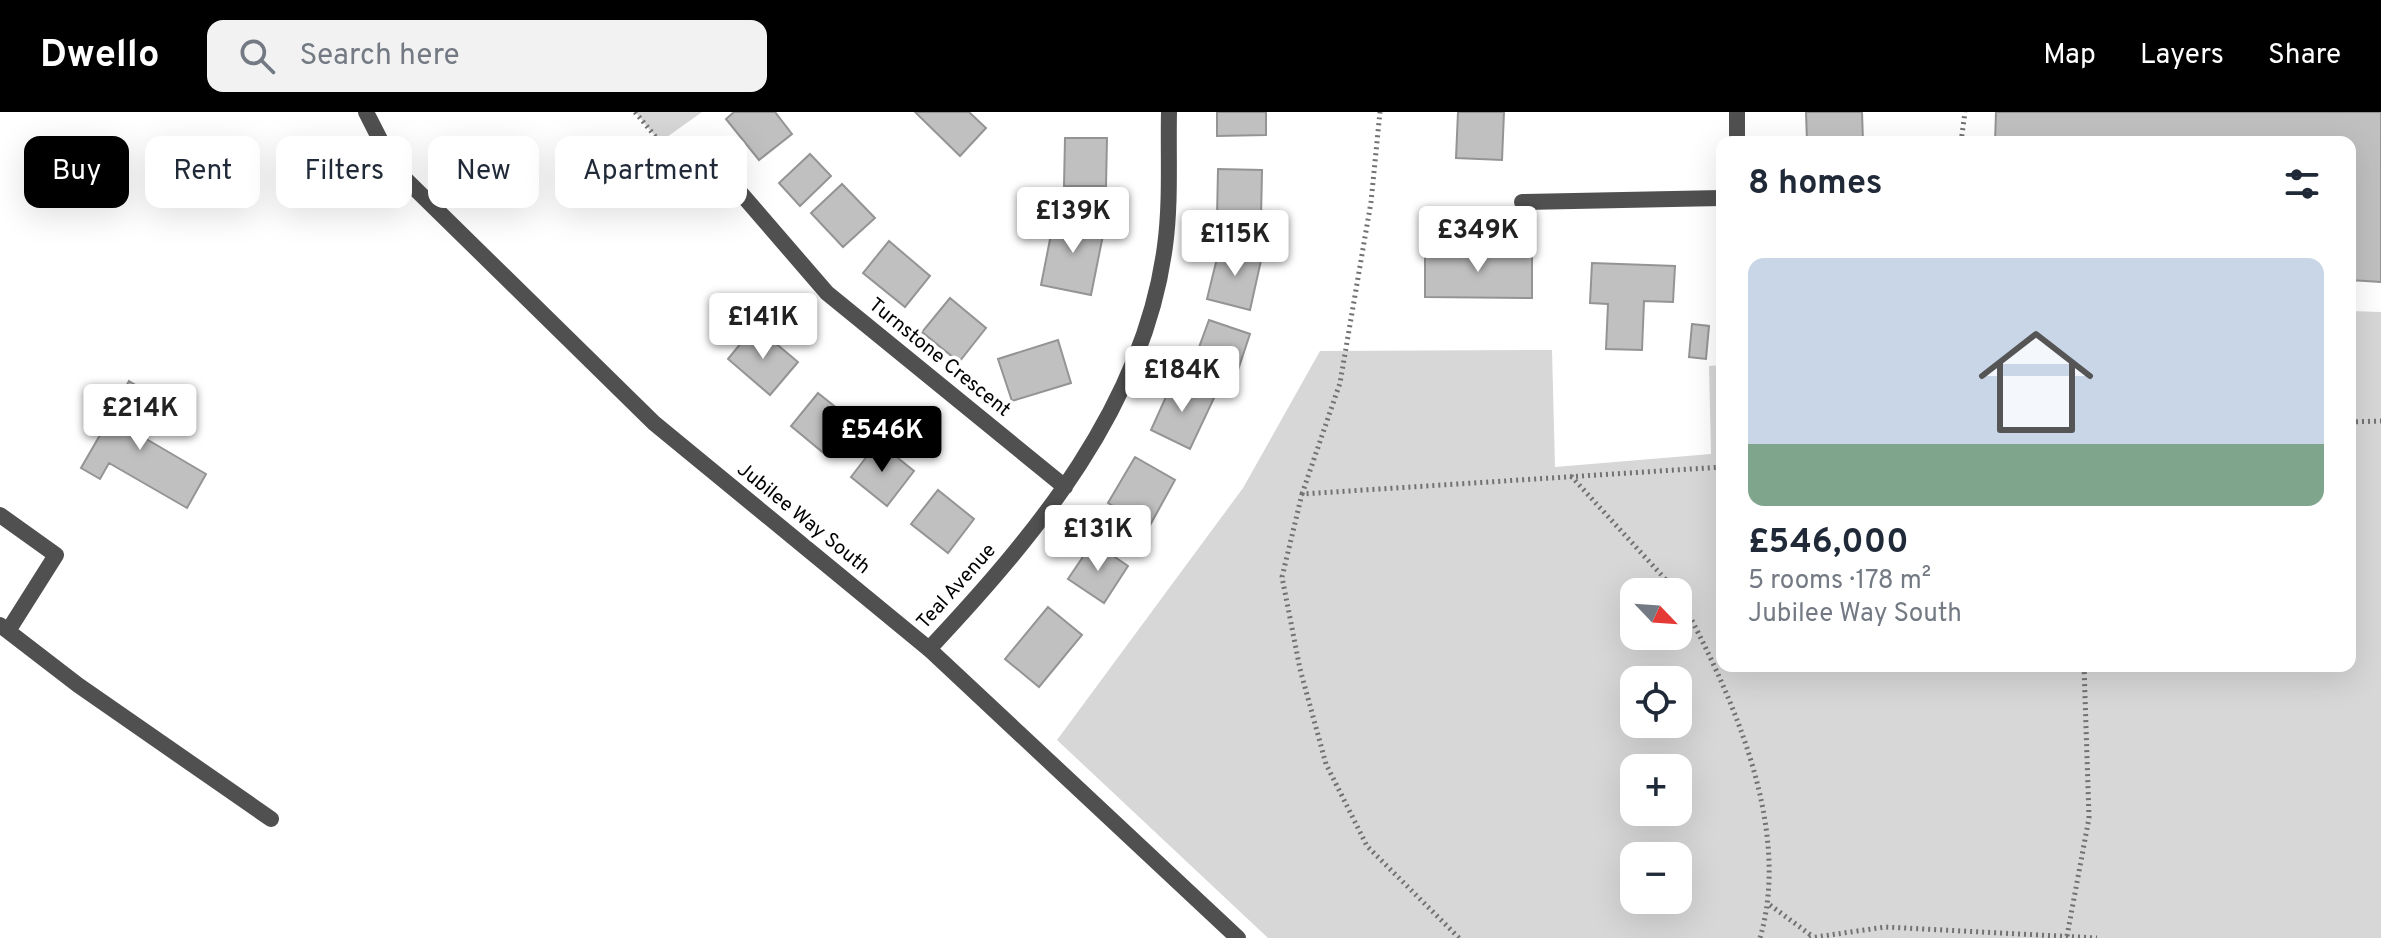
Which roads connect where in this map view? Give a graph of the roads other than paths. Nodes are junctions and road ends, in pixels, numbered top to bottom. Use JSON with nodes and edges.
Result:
{"nodes":[{"id":1,"x":366,"y":112,"type":"edge"},
{"id":2,"x":1169,"y":112,"type":"edge"},
{"id":3,"x":1737,"y":112,"type":"edge"},
{"id":4,"x":1737,"y":136,"type":"edge"},
{"id":5,"x":1716,"y":198,"type":"edge"},
{"id":6,"x":747,"y":200,"type":"edge"},
{"id":7,"x":1522,"y":202,"type":"dead end"},
{"id":8,"x":1065,"y":487,"type":"junction"},
{"id":9,"x":0,"y":515,"type":"edge"},
{"id":10,"x":4,"y":628,"type":"edge"},
{"id":11,"x":929,"y":649,"type":"junction"},
{"id":12,"x":271,"y":819,"type":"dead end"},
{"id":13,"x":1238,"y":938,"type":"edge"}],
"edges":[{"from":1,"to":11,"type":"street","name":"Jubilee Way South"},
{"from":2,"to":8,"type":"street","name":"Teal Avenue"},
{"from":3,"to":4,"type":"street"},
{"from":5,"to":7,"type":"street"},
{"from":6,"to":8,"type":"street","name":"Turnstone Crescent"},
{"from":8,"to":11,"type":"street","name":"Teal Avenue"},
{"from":9,"to":10,"type":"street"},
{"from":10,"to":12,"type":"street"},
{"from":11,"to":13,"type":"street","name":"Jubilee Way South"}]}
